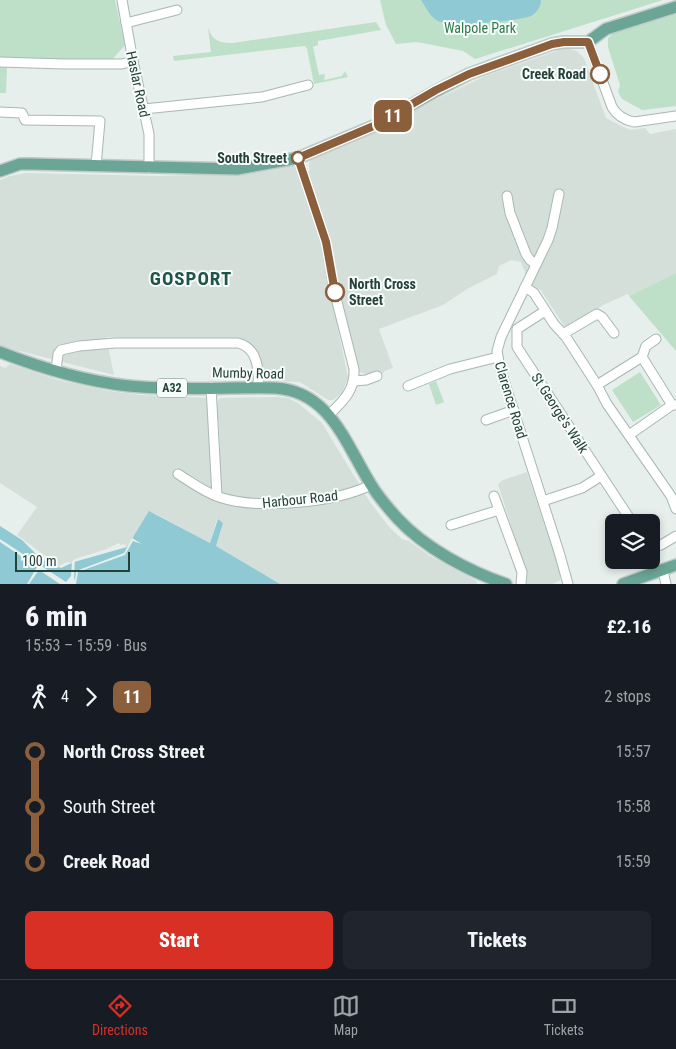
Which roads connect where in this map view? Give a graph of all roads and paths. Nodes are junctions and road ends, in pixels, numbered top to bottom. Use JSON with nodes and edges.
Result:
{"nodes":[{"id":1,"x":122,"y":0,"type":"edge"},
{"id":2,"x":676,"y":7,"type":"edge"},
{"id":3,"x":177,"y":10,"type":"dead end"},
{"id":4,"x":126,"y":23,"type":"junction"},
{"id":5,"x":588,"y":42,"type":"junction"},
{"id":6,"x":133,"y":61,"type":"junction"},
{"id":7,"x":0,"y":62,"type":"edge"},
{"id":8,"x":308,"y":85,"type":"dead end"},
{"id":9,"x":144,"y":109,"type":"junction"},
{"id":10,"x":0,"y":112,"type":"edge"},
{"id":11,"x":676,"y":116,"type":"edge"},
{"id":12,"x":298,"y":158,"type":"junction"},
{"id":13,"x":96,"y":166,"type":"junction"},
{"id":14,"x":149,"y":168,"type":"junction"},
{"id":15,"x":0,"y":171,"type":"edge"},
{"id":16,"x":506,"y":196,"type":"dead end"},
{"id":17,"x":560,"y":198,"type":"dead end"},
{"id":18,"x":536,"y":264,"type":"junction"},
{"id":19,"x":526,"y":287,"type":"junction"},
{"id":20,"x":544,"y":309,"type":"junction"},
{"id":21,"x":564,"y":334,"type":"junction"},
{"id":22,"x":614,"y":334,"type":"dead end"},
{"id":23,"x":656,"y":339,"type":"dead end"},
{"id":24,"x":0,"y":352,"type":"edge"},
{"id":25,"x":498,"y":357,"type":"junction"},
{"id":26,"x":642,"y":357,"type":"junction"},
{"id":27,"x":56,"y":370,"type":"junction"},
{"id":28,"x":377,"y":376,"type":"dead end"},
{"id":29,"x":355,"y":381,"type":"junction"},
{"id":30,"x":597,"y":385,"type":"junction"},
{"id":31,"x":408,"y":386,"type":"dead end"},
{"id":32,"x":211,"y":387,"type":"junction"},
{"id":33,"x":258,"y":387,"type":"junction"},
{"id":34,"x":674,"y":405,"type":"edge"},
{"id":35,"x":514,"y":410,"type":"junction"},
{"id":36,"x":329,"y":415,"type":"junction"},
{"id":37,"x":486,"y":420,"type":"dead end"},
{"id":38,"x":629,"y":435,"type":"junction"},
{"id":39,"x":178,"y":474,"type":"dead end"},
{"id":40,"x":601,"y":476,"type":"junction"},
{"id":41,"x":371,"y":485,"type":"junction"},
{"id":42,"x":217,"y":496,"type":"junction"},
{"id":43,"x":494,"y":496,"type":"dead end"},
{"id":44,"x":543,"y":501,"type":"junction"},
{"id":45,"x":676,"y":508,"type":"edge"},
{"id":46,"x":499,"y":510,"type":"junction"},
{"id":47,"x":627,"y":514,"type":"edge"},
{"id":48,"x":451,"y":525,"type":"dead end"},
{"id":49,"x":676,"y":536,"type":"edge"},
{"id":50,"x":660,"y":545,"type":"edge"},
{"id":51,"x":676,"y":565,"type":"edge"},
{"id":52,"x":663,"y":571,"type":"junction"},
{"id":53,"x":506,"y":584,"type":"edge"},
{"id":54,"x":521,"y":584,"type":"edge"},
{"id":55,"x":568,"y":584,"type":"edge"},
{"id":56,"x":623,"y":584,"type":"edge"},
{"id":57,"x":666,"y":584,"type":"edge"}],
"edges":[{"from":1,"to":4,"type":"street","name":"Haslar Road"},
{"from":2,"to":5,"type":"main road"},
{"from":3,"to":4,"type":"street"},
{"from":4,"to":6,"type":"street","name":"Haslar Road"},
{"from":5,"to":11,"type":"street"},
{"from":5,"to":12,"type":"main road"},
{"from":6,"to":7,"type":"street"},
{"from":6,"to":9,"type":"street","name":"Haslar Road"},
{"from":8,"to":9,"type":"street"},
{"from":9,"to":14,"type":"street","name":"Haslar Road"},
{"from":10,"to":13,"type":"street"},
{"from":12,"to":14,"type":"main road"},
{"from":12,"to":29,"type":"street"},
{"from":13,"to":14,"type":"main road"},
{"from":13,"to":15,"type":"main road"},
{"from":16,"to":18,"type":"street"},
{"from":17,"to":18,"type":"street","name":"Clarence Road"},
{"from":18,"to":19,"type":"street","name":"Clarence Road"},
{"from":19,"to":20,"type":"street"},
{"from":19,"to":25,"type":"street","name":"Clarence Road"},
{"from":20,"to":21,"type":"street"},
{"from":20,"to":40,"type":"street","name":"St George's Walk"},
{"from":21,"to":22,"type":"street"},
{"from":21,"to":30,"type":"street"},
{"from":23,"to":26,"type":"street"},
{"from":24,"to":27,"type":"main road","name":"Mumby Road","number":"A32"},
{"from":25,"to":31,"type":"street"},
{"from":25,"to":35,"type":"street","name":"Clarence Road"},
{"from":26,"to":30,"type":"street"},
{"from":26,"to":34,"type":"street"},
{"from":27,"to":32,"type":"main road","name":"Mumby Road","number":"A32"},
{"from":27,"to":33,"type":"street"},
{"from":28,"to":29,"type":"street"},
{"from":29,"to":36,"type":"street"},
{"from":30,"to":38,"type":"street"},
{"from":32,"to":33,"type":"main road","name":"Mumby Road","number":"A32"},
{"from":32,"to":42,"type":"street"},
{"from":33,"to":36,"type":"main road","name":"Mumby Road","number":"A32"},
{"from":34,"to":38,"type":"street"},
{"from":35,"to":37,"type":"street"},
{"from":35,"to":44,"type":"street","name":"Clarence Road"},
{"from":36,"to":41,"type":"main road","name":"Mumby Road","number":"A32"},
{"from":38,"to":45,"type":"street"},
{"from":39,"to":42,"type":"street","name":"Harbour Road"},
{"from":40,"to":44,"type":"street"},
{"from":40,"to":47,"type":"street","name":"St George's Walk"},
{"from":41,"to":42,"type":"street","name":"Harbour Road"},
{"from":41,"to":53,"type":"main road","name":"Mumby Road","number":"A32"},
{"from":43,"to":46,"type":"street"},
{"from":44,"to":55,"type":"street","name":"Clarence Road"},
{"from":46,"to":48,"type":"street"},
{"from":46,"to":54,"type":"street"},
{"from":49,"to":50,"type":"street"},
{"from":51,"to":52,"type":"main road"},
{"from":52,"to":56,"type":"main road"},
{"from":52,"to":57,"type":"street"}]}
